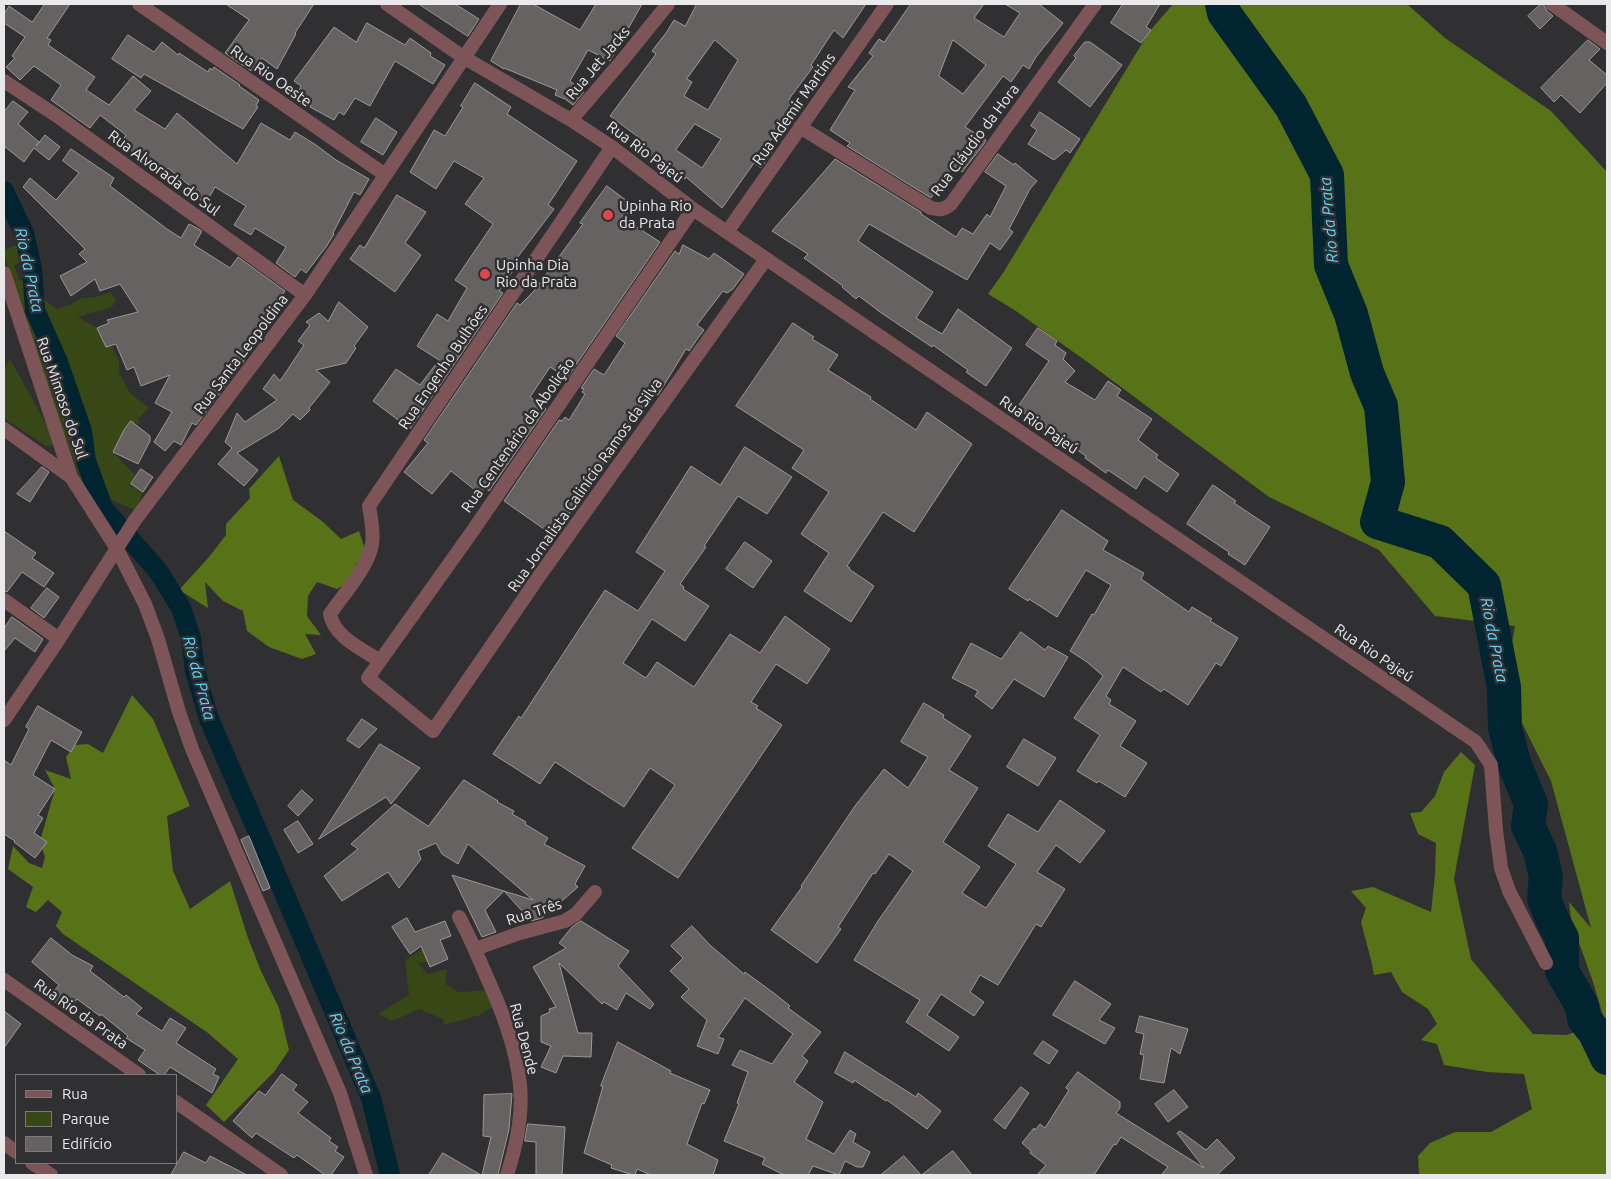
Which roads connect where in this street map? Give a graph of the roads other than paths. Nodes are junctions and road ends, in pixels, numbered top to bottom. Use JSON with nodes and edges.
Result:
{"nodes":[{"id":1,"x":139,"y":4,"type":"edge"},
{"id":2,"x":387,"y":4,"type":"edge"},
{"id":3,"x":500,"y":4,"type":"edge"},
{"id":4,"x":668,"y":4,"type":"edge"},
{"id":5,"x":887,"y":4,"type":"edge"},
{"id":6,"x":1095,"y":4,"type":"edge"},
{"id":7,"x":1552,"y":4,"type":"edge"},
{"id":8,"x":1607,"y":43,"type":"edge"},
{"id":9,"x":463,"y":57,"type":"junction"},
{"id":10,"x":4,"y":81,"type":"edge"},
{"id":11,"x":572,"y":120,"type":"junction"},
{"id":12,"x":800,"y":127,"type":"junction"},
{"id":13,"x":612,"y":147,"type":"junction"},
{"id":14,"x":384,"y":174,"type":"junction"},
{"id":15,"x":693,"y":209,"type":"junction"},
{"id":16,"x":727,"y":232,"type":"junction"},
{"id":17,"x":766,"y":259,"type":"junction"},
{"id":18,"x":4,"y":273,"type":"edge"},
{"id":19,"x":305,"y":295,"type":"junction"},
{"id":20,"x":4,"y":429,"type":"edge"},
{"id":21,"x":72,"y":477,"type":"junction"},
{"id":22,"x":119,"y":546,"type":"junction"},
{"id":23,"x":4,"y":600,"type":"edge"},
{"id":24,"x":59,"y":639,"type":"junction"},
{"id":25,"x":380,"y":661,"type":"junction"},
{"id":26,"x":368,"y":678,"type":"joint"},
{"id":27,"x":4,"y":720,"type":"edge"},
{"id":28,"x":595,"y":892,"type":"dead end"},
{"id":29,"x":459,"y":917,"type":"dead end"},
{"id":30,"x":474,"y":949,"type":"junction"},
{"id":31,"x":1546,"y":963,"type":"dead end"},
{"id":32,"x":4,"y":980,"type":"edge"},
{"id":33,"x":138,"y":1074,"type":"edge"},
{"id":34,"x":178,"y":1103,"type":"edge"},
{"id":35,"x":4,"y":1143,"type":"edge"},
{"id":36,"x":15,"y":1151,"type":"edge"},
{"id":37,"x":34,"y":1164,"type":"edge"},
{"id":38,"x":51,"y":1175,"type":"edge"},
{"id":39,"x":281,"y":1175,"type":"edge"},
{"id":40,"x":366,"y":1175,"type":"edge"},
{"id":41,"x":507,"y":1175,"type":"edge"}],
"edges":[{"from":1,"to":14,"type":"street","name":"Rua Rio Oeste"},
{"from":2,"to":9,"type":"street","name":"Rua Rio Pajeú"},
{"from":3,"to":9,"type":"street","name":"Rua Santa Leopoldina"},
{"from":4,"to":11,"type":"street","name":"Rua Jet Jacks"},
{"from":5,"to":12,"type":"street","name":"Rua Ademir Martins"},
{"from":6,"to":12,"type":"street","name":"Rua Cláudio da Hora"},
{"from":7,"to":8,"type":"street"},
{"from":9,"to":11,"type":"street","name":"Rua Rio Pajeú"},
{"from":9,"to":14,"type":"street","name":"Rua Santa Leopoldina"},
{"from":10,"to":19,"type":"street","name":"Rua Alvorada do Sul"},
{"from":11,"to":13,"type":"street","name":"Rua Rio Pajeú"},
{"from":12,"to":16,"type":"street","name":"Rua Ademir Martins"},
{"from":13,"to":15,"type":"street","name":"Rua Rio Pajeú"},
{"from":13,"to":25,"type":"street","name":"Rua Engenho Bulhões"},
{"from":14,"to":19,"type":"street","name":"Rua Santa Leopoldina"},
{"from":15,"to":16,"type":"street","name":"Rua Rio Pajeú"},
{"from":15,"to":25,"type":"street","name":"Rua Centenário da Abolição"},
{"from":16,"to":17,"type":"street","name":"Rua Rio Pajeú"},
{"from":17,"to":26,"type":"street","name":"Rua Jornalista Calinício Ramos da Silva"},
{"from":17,"to":31,"type":"street","name":"Rua Rio Pajeú"},
{"from":18,"to":21,"type":"street","name":"Rua Mimoso do Sul"},
{"from":19,"to":22,"type":"street","name":"Rua Santa Leopoldina"},
{"from":20,"to":21,"type":"street"},
{"from":21,"to":22,"type":"street"},
{"from":22,"to":24,"type":"street","name":"Rua Santa Leopoldina"},
{"from":22,"to":40,"type":"street"},
{"from":23,"to":24,"type":"street"},
{"from":24,"to":27,"type":"street","name":"Rua Santa Leopoldina"},
{"from":25,"to":26,"type":"street","name":"Rua Centenário da Abolição"},
{"from":28,"to":30,"type":"street","name":"Rua Três"},
{"from":29,"to":30,"type":"street","name":"Rua Dende"},
{"from":30,"to":41,"type":"street","name":"Rua Dende"},
{"from":32,"to":33,"type":"street","name":"Rua Rio da Prata"},
{"from":34,"to":39,"type":"street"},
{"from":35,"to":36,"type":"street"},
{"from":37,"to":38,"type":"street"}]}
